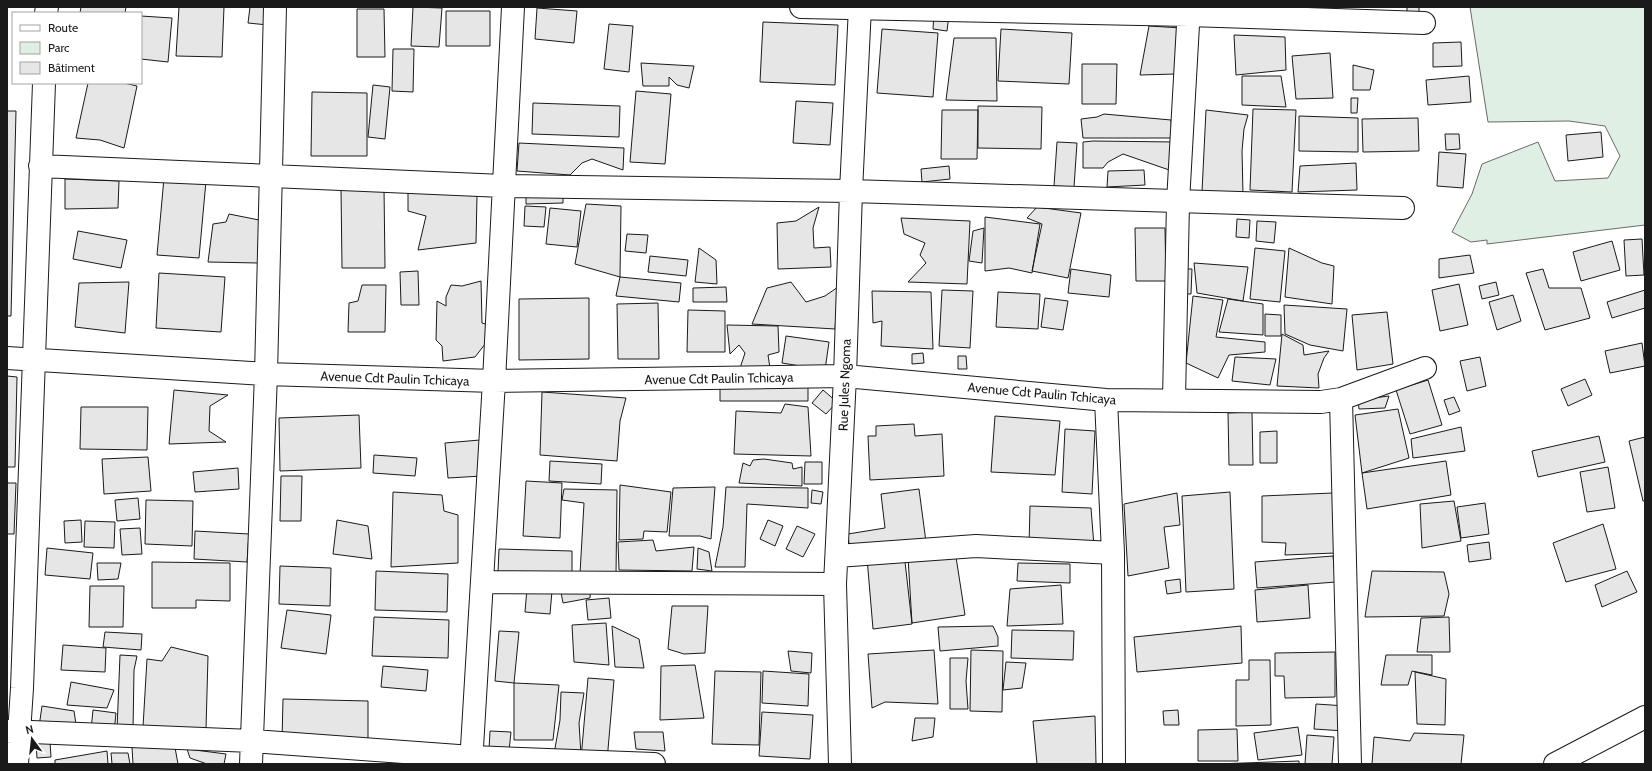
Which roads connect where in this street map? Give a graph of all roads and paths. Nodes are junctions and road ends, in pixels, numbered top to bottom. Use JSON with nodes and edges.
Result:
{"nodes":[{"id":1,"x":275,"y":7,"type":"edge"},
{"id":2,"x":513,"y":7,"type":"edge"},
{"id":3,"x":800,"y":7,"type":"edge"},
{"id":4,"x":860,"y":7,"type":"edge"},
{"id":5,"x":1189,"y":11,"type":"edge"},
{"id":6,"x":1424,"y":23,"type":"dead end"},
{"id":7,"x":44,"y":84,"type":"edge"},
{"id":8,"x":40,"y":166,"type":"junction"},
{"id":9,"x":270,"y":176,"type":"junction"},
{"id":10,"x":504,"y":186,"type":"junction"},
{"id":11,"x":851,"y":191,"type":"junction"},
{"id":12,"x":1178,"y":202,"type":"junction"},
{"id":13,"x":1403,"y":208,"type":"dead end"},
{"id":14,"x":7,"y":358,"type":"edge"},
{"id":15,"x":33,"y":359,"type":"junction"},
{"id":16,"x":1425,"y":368,"type":"dead end"},
{"id":17,"x":266,"y":374,"type":"junction"},
{"id":18,"x":845,"y":376,"type":"junction"},
{"id":19,"x":494,"y":381,"type":"junction"},
{"id":20,"x":1341,"y":399,"type":"junction"},
{"id":21,"x":1106,"y":400,"type":"junction"},
{"id":22,"x":1174,"y":400,"type":"junction"},
{"id":23,"x":1113,"y":553,"type":"junction"},
{"id":24,"x":837,"y":556,"type":"junction"},
{"id":25,"x":482,"y":582,"type":"junction"},
{"id":26,"x":835,"y":584,"type":"junction"},
{"id":27,"x":1645,"y":717,"type":"edge"},
{"id":28,"x":13,"y":731,"type":"edge"},
{"id":29,"x":252,"y":741,"type":"junction"},
{"id":30,"x":471,"y":761,"type":"edge"},
{"id":31,"x":17,"y":764,"type":"edge"},
{"id":32,"x":252,"y":764,"type":"edge"},
{"id":33,"x":654,"y":764,"type":"edge"},
{"id":34,"x":840,"y":764,"type":"edge"},
{"id":35,"x":1114,"y":764,"type":"edge"},
{"id":36,"x":1350,"y":764,"type":"edge"},
{"id":37,"x":1555,"y":764,"type":"edge"}],
"edges":[{"from":1,"to":9,"type":"street"},
{"from":2,"to":10,"type":"street"},
{"from":3,"to":4,"type":"street"},
{"from":4,"to":5,"type":"street"},
{"from":4,"to":11,"type":"street","name":"Rue Jules Ngoma"},
{"from":5,"to":6,"type":"street"},
{"from":5,"to":12,"type":"street"},
{"from":7,"to":8,"type":"street"},
{"from":8,"to":9,"type":"street"},
{"from":8,"to":15,"type":"street"},
{"from":9,"to":10,"type":"street"},
{"from":9,"to":17,"type":"street"},
{"from":10,"to":11,"type":"street"},
{"from":10,"to":19,"type":"street"},
{"from":11,"to":12,"type":"street"},
{"from":11,"to":18,"type":"street","name":"Rue Jules Ngoma"},
{"from":12,"to":13,"type":"street"},
{"from":12,"to":22,"type":"street"},
{"from":14,"to":15,"type":"street","name":"Avenue Cdt Paulin Tchicaya"},
{"from":15,"to":17,"type":"street","name":"Avenue Cdt Paulin Tchicaya"},
{"from":15,"to":28,"type":"street"},
{"from":16,"to":20,"type":"street","name":"Avenue Cdt Paulin Tchicaya"},
{"from":17,"to":19,"type":"street","name":"Avenue Cdt Paulin Tchicaya"},
{"from":17,"to":29,"type":"street"},
{"from":18,"to":19,"type":"street","name":"Avenue Cdt Paulin Tchicaya"},
{"from":18,"to":21,"type":"street","name":"Avenue Cdt Paulin Tchicaya"},
{"from":18,"to":24,"type":"street","name":"Rue Jules Ngoma"},
{"from":19,"to":25,"type":"street"},
{"from":20,"to":22,"type":"street","name":"Avenue Cdt Paulin Tchicaya"},
{"from":20,"to":36,"type":"street"},
{"from":21,"to":22,"type":"street","name":"Avenue Cdt Paulin Tchicaya"},
{"from":21,"to":23,"type":"street"},
{"from":23,"to":24,"type":"street"},
{"from":23,"to":35,"type":"street"},
{"from":24,"to":26,"type":"street","name":"Rue Jules Ngoma"},
{"from":25,"to":26,"type":"street"},
{"from":25,"to":30,"type":"street"},
{"from":26,"to":34,"type":"street","name":"Rue Jules Ngoma"},
{"from":27,"to":37,"type":"street"},
{"from":28,"to":29,"type":"street"},
{"from":28,"to":31,"type":"street"},
{"from":29,"to":30,"type":"street"},
{"from":29,"to":32,"type":"street"},
{"from":30,"to":33,"type":"street"}]}
